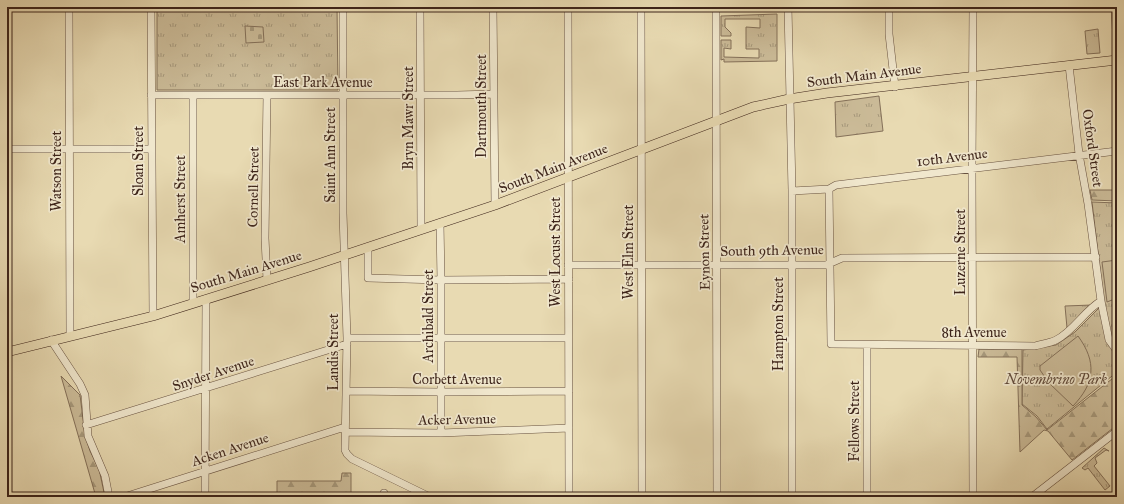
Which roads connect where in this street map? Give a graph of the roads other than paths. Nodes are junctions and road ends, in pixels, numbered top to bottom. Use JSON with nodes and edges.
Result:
{"nodes":[{"id":1,"x":69,"y":7,"type":"edge"},
{"id":2,"x":151,"y":7,"type":"edge"},
{"id":3,"x":343,"y":7,"type":"edge"},
{"id":4,"x":420,"y":7,"type":"edge"},
{"id":5,"x":494,"y":7,"type":"edge"},
{"id":6,"x":568,"y":7,"type":"edge"},
{"id":7,"x":641,"y":7,"type":"edge"},
{"id":8,"x":716,"y":7,"type":"edge"},
{"id":9,"x":788,"y":7,"type":"edge"},
{"id":10,"x":889,"y":7,"type":"edge"},
{"id":11,"x":973,"y":7,"type":"edge"},
{"id":12,"x":1115,"y":7,"type":"edge"},
{"id":13,"x":1117,"y":52,"type":"edge"},
{"id":14,"x":1117,"y":60,"type":"edge"},
{"id":15,"x":1069,"y":65,"type":"junction"},
{"id":16,"x":972,"y":75,"type":"junction"},
{"id":17,"x":895,"y":87,"type":"junction"},
{"id":18,"x":494,"y":94,"type":"junction"},
{"id":19,"x":151,"y":95,"type":"junction"},
{"id":20,"x":192,"y":95,"type":"junction"},
{"id":21,"x":267,"y":95,"type":"junction"},
{"id":22,"x":343,"y":95,"type":"junction"},
{"id":23,"x":421,"y":95,"type":"junction"},
{"id":24,"x":789,"y":99,"type":"junction"},
{"id":25,"x":715,"y":121,"type":"junction"},
{"id":26,"x":7,"y":149,"type":"edge"},
{"id":27,"x":152,"y":149,"type":"junction"},
{"id":28,"x":68,"y":150,"type":"junction"},
{"id":29,"x":640,"y":150,"type":"junction"},
{"id":30,"x":1117,"y":151,"type":"edge"},
{"id":31,"x":1079,"y":154,"type":"junction"},
{"id":32,"x":972,"y":168,"type":"junction"},
{"id":33,"x":567,"y":177,"type":"junction"},
{"id":34,"x":829,"y":188,"type":"junction"},
{"id":35,"x":792,"y":191,"type":"junction"},
{"id":36,"x":495,"y":205,"type":"junction"},
{"id":37,"x":440,"y":223,"type":"junction"},
{"id":38,"x":421,"y":229,"type":"junction"},
{"id":39,"x":368,"y":247,"type":"junction"},
{"id":40,"x":345,"y":254,"type":"junction"},
{"id":41,"x":1096,"y":258,"type":"junction"},
{"id":42,"x":972,"y":259,"type":"junction"},
{"id":43,"x":831,"y":262,"type":"junction"},
{"id":44,"x":641,"y":264,"type":"junction"},
{"id":45,"x":791,"y":264,"type":"junction"},
{"id":46,"x":568,"y":265,"type":"junction"},
{"id":47,"x":717,"y":265,"type":"junction"},
{"id":48,"x":569,"y":279,"type":"junction"},
{"id":49,"x":267,"y":280,"type":"junction"},
{"id":50,"x":441,"y":280,"type":"junction"},
{"id":51,"x":206,"y":299,"type":"junction"},
{"id":52,"x":1101,"y":301,"type":"junction"},
{"id":53,"x":193,"y":302,"type":"junction"},
{"id":54,"x":153,"y":316,"type":"junction"},
{"id":55,"x":70,"y":336,"type":"junction"},
{"id":56,"x":441,"y":337,"type":"junction"},
{"id":57,"x":568,"y":338,"type":"junction"},
{"id":58,"x":51,"y":340,"type":"junction"},
{"id":59,"x":347,"y":341,"type":"junction"},
{"id":60,"x":867,"y":345,"type":"junction"},
{"id":61,"x":973,"y":345,"type":"junction"},
{"id":62,"x":1117,"y":351,"type":"edge"},
{"id":63,"x":7,"y":352,"type":"edge"},
{"id":64,"x":206,"y":388,"type":"junction"},
{"id":65,"x":346,"y":391,"type":"junction"},
{"id":66,"x":569,"y":391,"type":"junction"},
{"id":67,"x":441,"y":392,"type":"junction"},
{"id":68,"x":86,"y":425,"type":"junction"},
{"id":69,"x":569,"y":428,"type":"junction"},
{"id":70,"x":345,"y":429,"type":"junction"},
{"id":71,"x":1117,"y":431,"type":"edge"},
{"id":72,"x":441,"y":433,"type":"junction"},
{"id":73,"x":205,"y":470,"type":"junction"},
{"id":74,"x":109,"y":497,"type":"edge"},
{"id":75,"x":124,"y":497,"type":"edge"},
{"id":76,"x":205,"y":497,"type":"edge"},
{"id":77,"x":430,"y":497,"type":"edge"},
{"id":78,"x":569,"y":497,"type":"edge"},
{"id":79,"x":642,"y":497,"type":"edge"},
{"id":80,"x":718,"y":497,"type":"edge"},
{"id":81,"x":792,"y":497,"type":"edge"},
{"id":82,"x":867,"y":497,"type":"edge"},
{"id":83,"x":973,"y":497,"type":"edge"},
{"id":84,"x":1032,"y":497,"type":"edge"}],
"edges":[{"from":1,"to":28,"type":"street","name":"Watson Street"},
{"from":2,"to":19,"type":"street","name":"Sloan Street"},
{"from":3,"to":22,"type":"street","name":"Saint Ann Street"},
{"from":4,"to":23,"type":"street","name":"Bryn Mawr Street"},
{"from":5,"to":18,"type":"street","name":"Dartmouth Street"},
{"from":6,"to":33,"type":"street","name":"West Locust Street"},
{"from":7,"to":29,"type":"street","name":"West Elm Street"},
{"from":8,"to":25,"type":"street","name":"Eynon Street"},
{"from":9,"to":24,"type":"street","name":"Hampton Street"},
{"from":10,"to":17,"type":"street"},
{"from":11,"to":16,"type":"street","name":"Luzerne Street"},
{"from":12,"to":13,"type":"street"},
{"from":14,"to":15,"type":"main road","name":"South Main Avenue"},
{"from":15,"to":16,"type":"main road","name":"South Main Avenue"},
{"from":15,"to":31,"type":"street","name":"Oxford Street"},
{"from":16,"to":17,"type":"main road","name":"South Main Avenue"},
{"from":16,"to":32,"type":"street","name":"Luzerne Street"},
{"from":17,"to":24,"type":"main road","name":"South Main Avenue"},
{"from":18,"to":23,"type":"street","name":"East Park Avenue"},
{"from":18,"to":36,"type":"street","name":"Dartmouth Street"},
{"from":19,"to":20,"type":"street","name":"East Park Avenue"},
{"from":19,"to":27,"type":"street","name":"Sloan Street"},
{"from":20,"to":21,"type":"street","name":"East Park Avenue"},
{"from":20,"to":53,"type":"street","name":"Amherst Street"},
{"from":21,"to":22,"type":"street","name":"East Park Avenue"},
{"from":21,"to":49,"type":"street","name":"Cornell Street"},
{"from":22,"to":23,"type":"street","name":"East Park Avenue"},
{"from":22,"to":40,"type":"street","name":"Saint Ann Street"},
{"from":23,"to":38,"type":"street","name":"Bryn Mawr Street"},
{"from":24,"to":25,"type":"main road","name":"South Main Avenue"},
{"from":24,"to":35,"type":"street","name":"Hampton Street"},
{"from":25,"to":29,"type":"main road","name":"South Main Avenue"},
{"from":25,"to":47,"type":"street","name":"Eynon Street"},
{"from":26,"to":28,"type":"street"},
{"from":27,"to":28,"type":"street"},
{"from":27,"to":54,"type":"street","name":"Sloan Street"},
{"from":28,"to":55,"type":"street","name":"Watson Street"},
{"from":29,"to":33,"type":"main road","name":"South Main Avenue"},
{"from":29,"to":44,"type":"street","name":"West Elm Street"},
{"from":30,"to":31,"type":"street","name":"10th Avenue"},
{"from":31,"to":32,"type":"street","name":"10th Avenue"},
{"from":31,"to":41,"type":"street","name":"Oxford Street"},
{"from":32,"to":34,"type":"street","name":"10th Avenue"},
{"from":32,"to":42,"type":"street","name":"Luzerne Street"},
{"from":33,"to":36,"type":"main road","name":"South Main Avenue"},
{"from":33,"to":46,"type":"street","name":"West Locust Street"},
{"from":34,"to":35,"type":"street","name":"10th Avenue"},
{"from":34,"to":43,"type":"street"},
{"from":35,"to":45,"type":"street","name":"Hampton Street"},
{"from":36,"to":37,"type":"main road","name":"South Main Avenue"},
{"from":37,"to":38,"type":"main road","name":"South Main Avenue"},
{"from":37,"to":50,"type":"street","name":"Archibald Street"},
{"from":38,"to":39,"type":"main road","name":"South Main Avenue"},
{"from":39,"to":40,"type":"main road","name":"South Main Avenue"},
{"from":39,"to":50,"type":"street"},
{"from":40,"to":49,"type":"main road","name":"South Main Avenue"},
{"from":40,"to":59,"type":"street","name":"Landis Street"},
{"from":41,"to":42,"type":"street","name":"South 9th Avenue"},
{"from":41,"to":52,"type":"street","name":"Oxford Street"},
{"from":42,"to":43,"type":"street","name":"South 9th Avenue"},
{"from":42,"to":61,"type":"street","name":"Luzerne Street"},
{"from":43,"to":45,"type":"street","name":"South 9th Avenue"},
{"from":43,"to":60,"type":"street","name":"8th Avenue"},
{"from":44,"to":46,"type":"street","name":"South 9th Avenue"},
{"from":44,"to":47,"type":"street","name":"South 9th Avenue"},
{"from":44,"to":79,"type":"street","name":"West Elm Street"},
{"from":45,"to":47,"type":"street","name":"South 9th Avenue"},
{"from":45,"to":81,"type":"street","name":"Hampton Street"},
{"from":46,"to":48,"type":"street","name":"West Locust Street"},
{"from":47,"to":80,"type":"street","name":"Eynon Street"},
{"from":48,"to":50,"type":"street"},
{"from":48,"to":57,"type":"street","name":"West Locust Street"},
{"from":49,"to":51,"type":"main road","name":"South Main Avenue"},
{"from":50,"to":56,"type":"street","name":"Archibald Street"},
{"from":51,"to":53,"type":"main road","name":"South Main Avenue"},
{"from":51,"to":64,"type":"street"},
{"from":52,"to":61,"type":"street","name":"8th Avenue"},
{"from":52,"to":62,"type":"street","name":"Oxford Street"},
{"from":53,"to":54,"type":"main road","name":"South Main Avenue"},
{"from":54,"to":55,"type":"main road","name":"South Main Avenue"},
{"from":55,"to":58,"type":"main road","name":"South Main Avenue"},
{"from":56,"to":57,"type":"street","name":"Snyder Avenue"},
{"from":56,"to":59,"type":"street","name":"Snyder Avenue"},
{"from":56,"to":67,"type":"street","name":"Archibald Street"},
{"from":57,"to":66,"type":"street","name":"West Locust Street"},
{"from":58,"to":63,"type":"main road","name":"South Main Avenue"},
{"from":58,"to":68,"type":"street"},
{"from":59,"to":64,"type":"street","name":"Snyder Avenue"},
{"from":59,"to":65,"type":"street","name":"Landis Street"},
{"from":60,"to":61,"type":"street","name":"8th Avenue"},
{"from":60,"to":82,"type":"street","name":"Fellows Street"},
{"from":61,"to":83,"type":"street","name":"Luzerne Street"},
{"from":64,"to":68,"type":"street","name":"Snyder Avenue"},
{"from":64,"to":73,"type":"street"},
{"from":65,"to":67,"type":"street","name":"Corbett Avenue"},
{"from":65,"to":70,"type":"street","name":"Landis Street"},
{"from":66,"to":67,"type":"street","name":"Corbett Avenue"},
{"from":66,"to":69,"type":"street","name":"West Locust Street"},
{"from":67,"to":72,"type":"street","name":"Archibald Street"},
{"from":68,"to":74,"type":"street"},
{"from":69,"to":72,"type":"street","name":"Acker Avenue"},
{"from":69,"to":78,"type":"street","name":"West Locust Street"},
{"from":70,"to":72,"type":"street","name":"Acker Avenue"},
{"from":70,"to":73,"type":"street","name":"Acken Avenue"},
{"from":70,"to":77,"type":"street","name":"Landis Street"},
{"from":71,"to":84,"type":"street"},
{"from":73,"to":75,"type":"street","name":"Acken Avenue"},
{"from":73,"to":76,"type":"street"}]}
